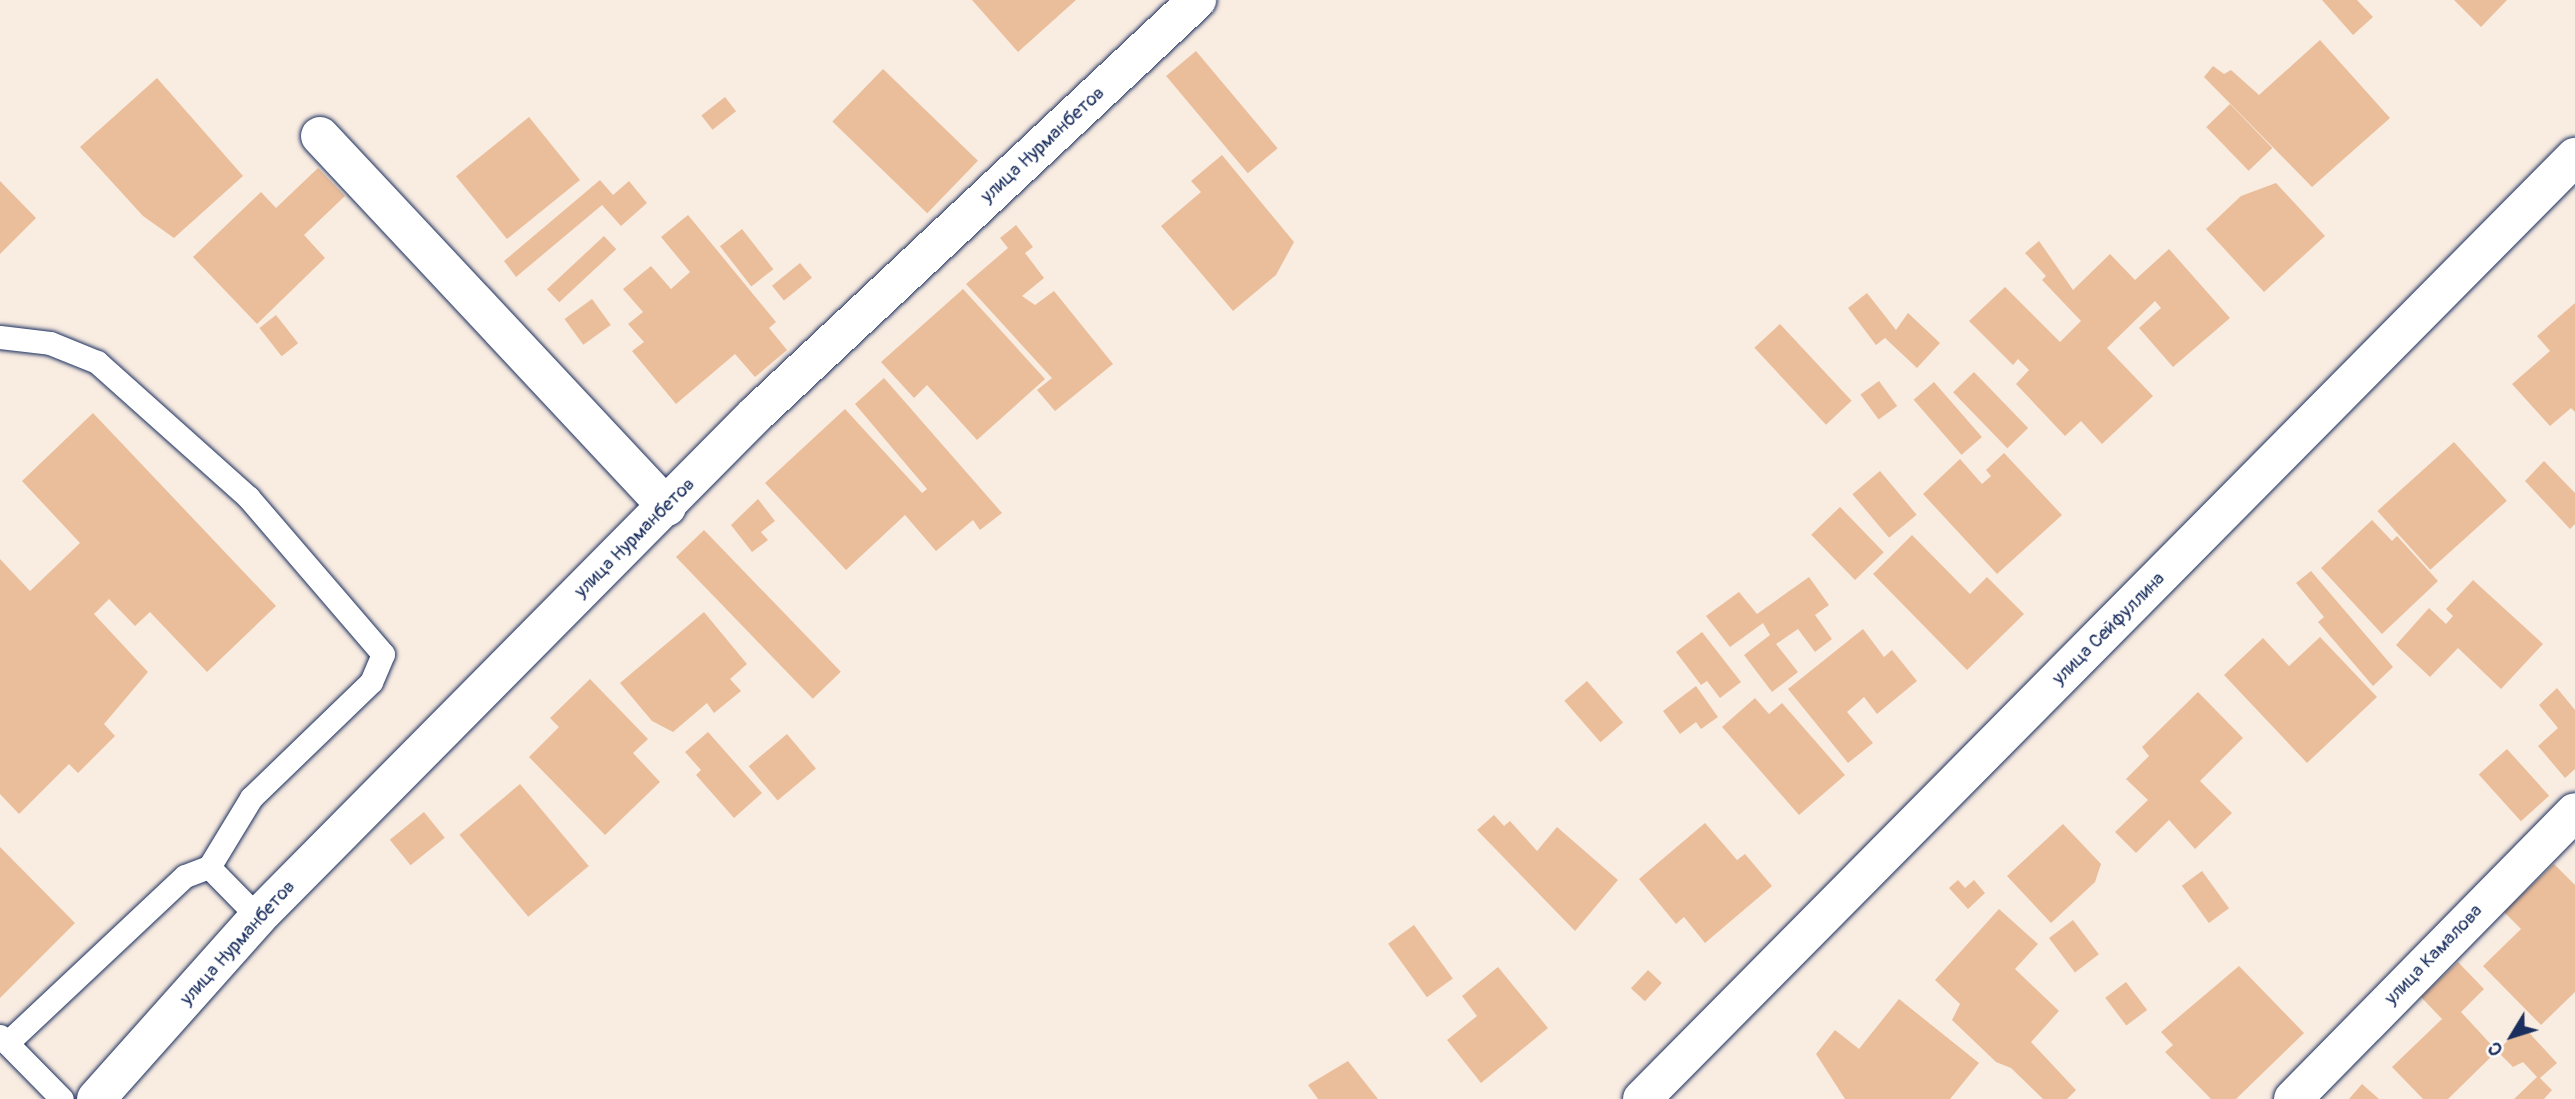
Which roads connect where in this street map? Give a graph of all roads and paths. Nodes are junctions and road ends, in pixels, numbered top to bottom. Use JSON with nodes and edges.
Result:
{"nodes":[{"id":1,"x":1197,"y":0,"type":"edge"},
{"id":2,"x":320,"y":136,"type":"dead end"},
{"id":3,"x":2575,"y":157,"type":"edge"},
{"id":4,"x":0,"y":337,"type":"edge"},
{"id":5,"x":667,"y":507,"type":"junction"},
{"id":6,"x":2575,"y":812,"type":"edge"},
{"id":7,"x":209,"y":867,"type":"junction"},
{"id":8,"x":258,"y":918,"type":"junction"},
{"id":9,"x":4,"y":1040,"type":"edge"},
{"id":10,"x":62,"y":1099,"type":"edge"},
{"id":11,"x":96,"y":1099,"type":"edge"},
{"id":12,"x":1642,"y":1099,"type":"edge"},
{"id":13,"x":2293,"y":1099,"type":"edge"}],
"edges":[{"from":1,"to":5,"type":"street","name":"улица Нурманбетов"},
{"from":2,"to":5,"type":"street"},
{"from":3,"to":12,"type":"street","name":"улица Сейфуллина"},
{"from":4,"to":7,"type":"lane"},
{"from":5,"to":8,"type":"street","name":"улица Нурманбетов"},
{"from":6,"to":13,"type":"street","name":"улица Камалова"},
{"from":7,"to":8,"type":"lane"},
{"from":7,"to":9,"type":"lane"},
{"from":8,"to":11,"type":"street","name":"улица Нурманбетов"},
{"from":9,"to":10,"type":"lane"}]}
